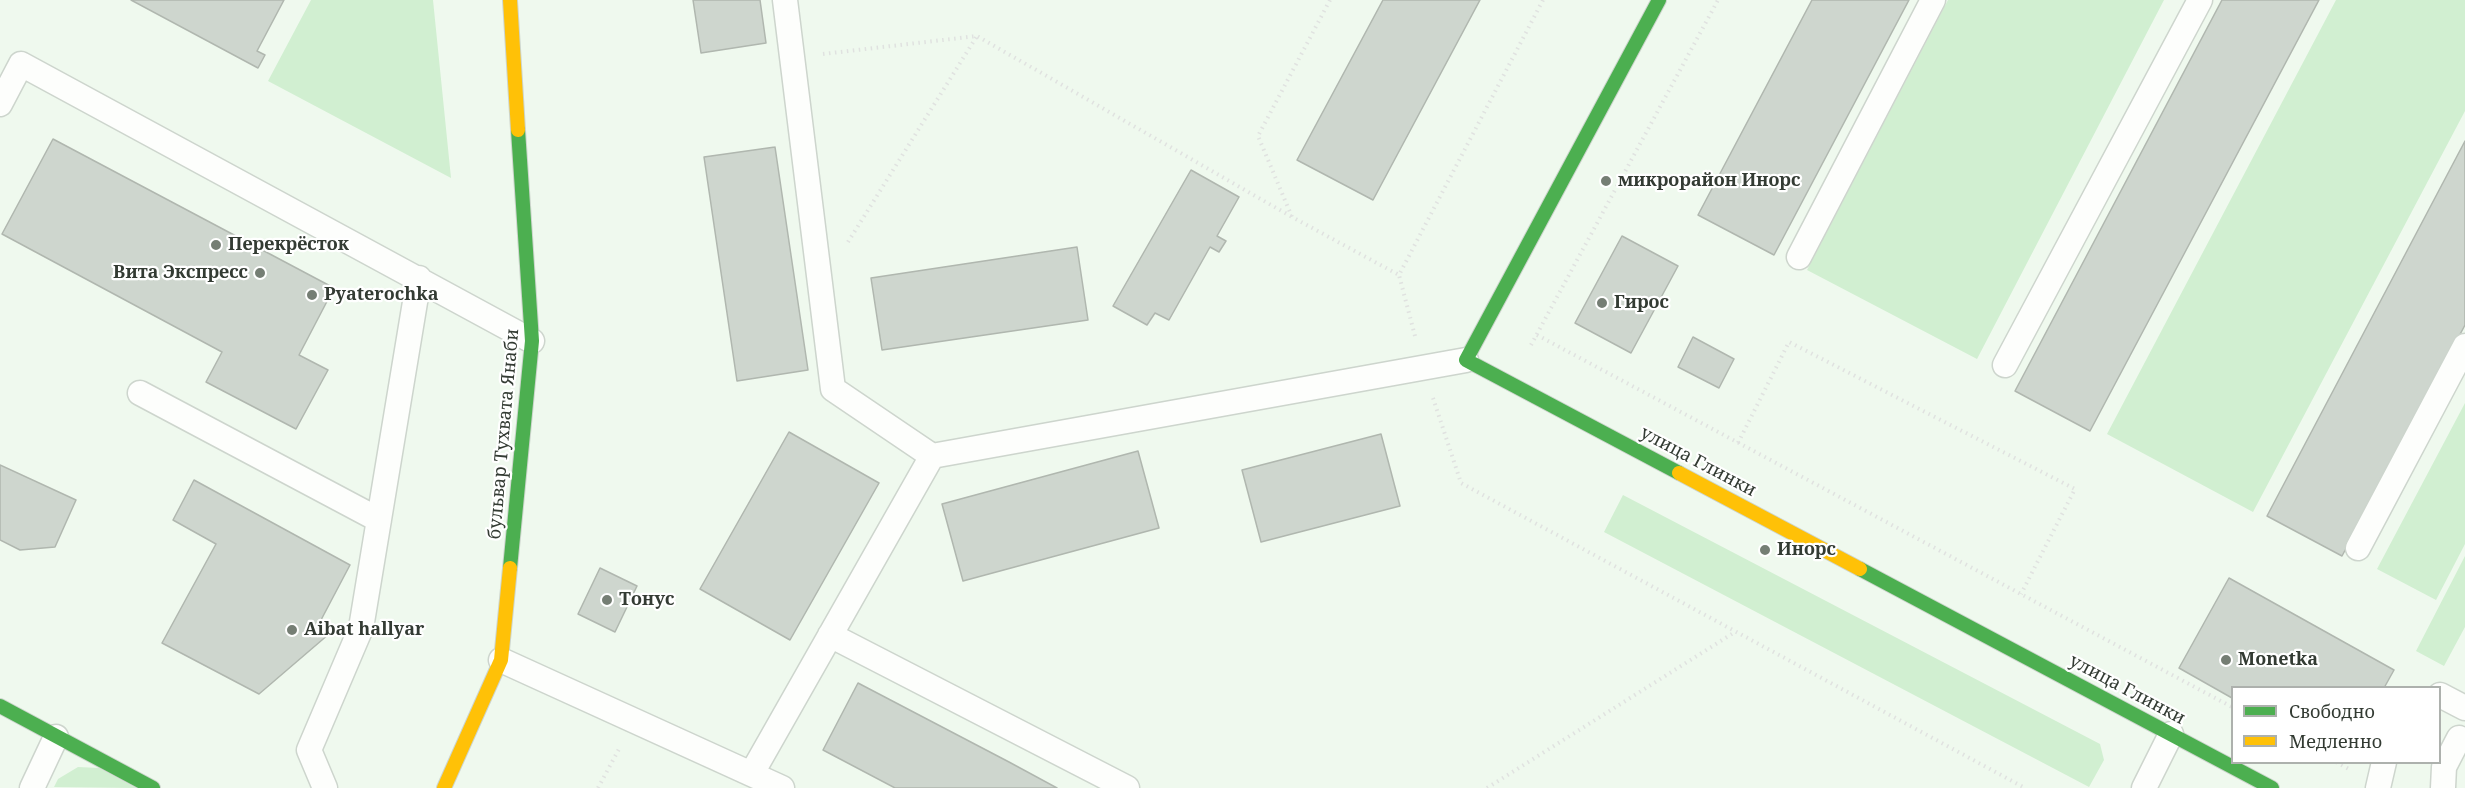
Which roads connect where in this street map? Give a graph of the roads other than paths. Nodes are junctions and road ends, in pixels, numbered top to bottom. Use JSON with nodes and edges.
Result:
{"nodes":[{"id":1,"x":510,"y":0,"type":"edge"},
{"id":2,"x":785,"y":0,"type":"edge"},
{"id":3,"x":1659,"y":0,"type":"edge"},
{"id":4,"x":1933,"y":0,"type":"edge"},
{"id":5,"x":2200,"y":0,"type":"edge"},
{"id":6,"x":0,"y":104,"type":"edge"},
{"id":7,"x":1799,"y":257,"type":"dead end"},
{"id":8,"x":419,"y":278,"type":"junction"},
{"id":9,"x":532,"y":341,"type":"junction"},
{"id":10,"x":2465,"y":346,"type":"edge"},
{"id":11,"x":1466,"y":360,"type":"junction"},
{"id":12,"x":2005,"y":365,"type":"dead end"},
{"id":13,"x":140,"y":393,"type":"dead end"},
{"id":14,"x":932,"y":456,"type":"junction"},
{"id":15,"x":379,"y":520,"type":"junction"},
{"id":16,"x":2358,"y":548,"type":"dead end"},
{"id":17,"x":830,"y":635,"type":"junction"},
{"id":18,"x":501,"y":660,"type":"junction"},
{"id":19,"x":2441,"y":696,"type":"edge"},
{"id":20,"x":0,"y":706,"type":"edge"},
{"id":21,"x":2465,"y":708,"type":"edge"},
{"id":22,"x":2171,"y":735,"type":"junction"},
{"id":23,"x":2463,"y":735,"type":"edge"},
{"id":24,"x":56,"y":737,"type":"junction"},
{"id":25,"x":2384,"y":764,"type":"edge"},
{"id":26,"x":752,"y":773,"type":"junction"},
{"id":27,"x":32,"y":788,"type":"edge"},
{"id":28,"x":153,"y":788,"type":"edge"},
{"id":29,"x":325,"y":788,"type":"edge"},
{"id":30,"x":444,"y":788,"type":"edge"},
{"id":31,"x":782,"y":788,"type":"edge"},
{"id":32,"x":1127,"y":788,"type":"edge"},
{"id":33,"x":2144,"y":788,"type":"edge"},
{"id":34,"x":2272,"y":788,"type":"edge"},
{"id":35,"x":2378,"y":788,"type":"edge"},
{"id":36,"x":2443,"y":788,"type":"edge"}],
"edges":[{"from":1,"to":9,"type":"street","name":"бульвар Тухвата Янаби"},
{"from":2,"to":14,"type":"lane"},
{"from":3,"to":11,"type":"street"},
{"from":4,"to":7,"type":"lane"},
{"from":5,"to":12,"type":"lane"},
{"from":6,"to":8,"type":"lane"},
{"from":8,"to":9,"type":"lane"},
{"from":8,"to":15,"type":"lane"},
{"from":9,"to":18,"type":"street","name":"бульвар Тухвата Янаби"},
{"from":10,"to":16,"type":"lane"},
{"from":11,"to":14,"type":"lane"},
{"from":11,"to":22,"type":"street","name":"улица Глинки"},
{"from":13,"to":15,"type":"lane"},
{"from":14,"to":17,"type":"lane"},
{"from":15,"to":29,"type":"lane"},
{"from":17,"to":26,"type":"lane"},
{"from":17,"to":32,"type":"lane"},
{"from":18,"to":26,"type":"lane"},
{"from":18,"to":30,"type":"street","name":"бульвар Тухвата Янаби"},
{"from":19,"to":21,"type":"lane"},
{"from":20,"to":24,"type":"street"},
{"from":22,"to":33,"type":"lane"},
{"from":22,"to":34,"type":"street","name":"улица Глинки"},
{"from":23,"to":36,"type":"lane"},
{"from":24,"to":27,"type":"lane"},
{"from":24,"to":28,"type":"street"},
{"from":25,"to":35,"type":"lane"},
{"from":26,"to":31,"type":"lane"}]}
